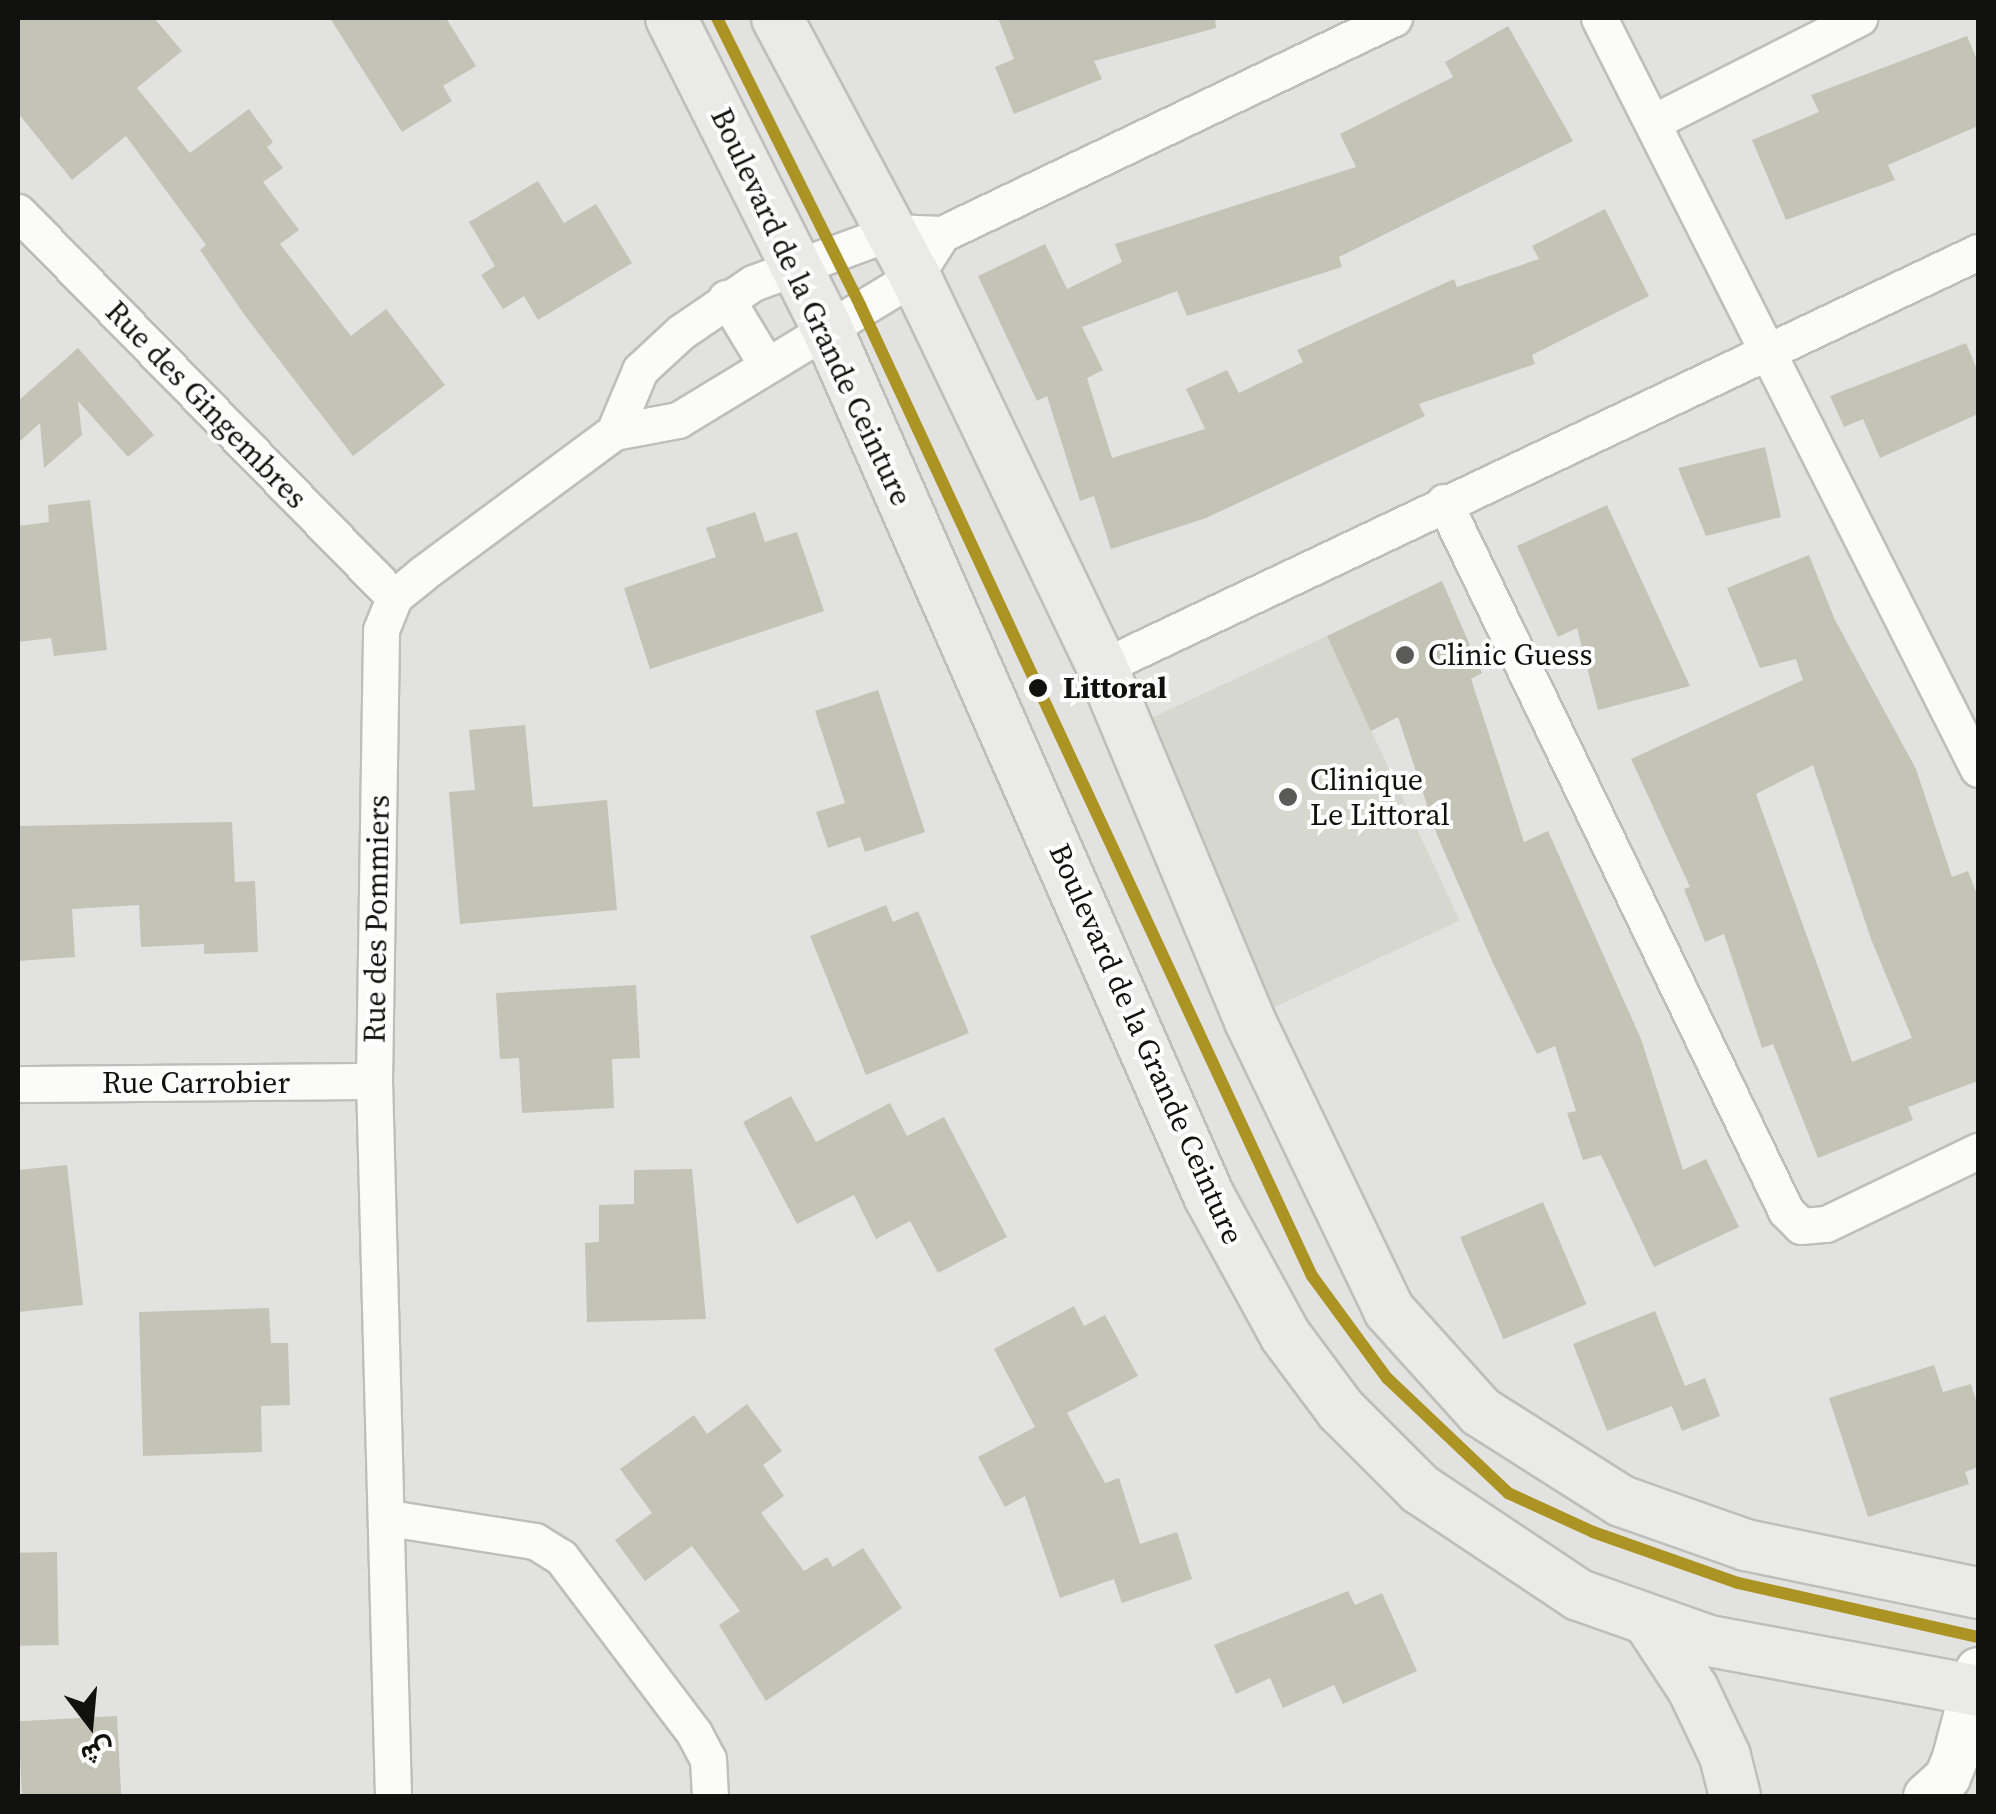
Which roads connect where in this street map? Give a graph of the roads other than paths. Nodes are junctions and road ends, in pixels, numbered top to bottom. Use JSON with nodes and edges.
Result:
{"nodes":[{"id":1,"x":671,"y":18,"type":"edge"},
{"id":2,"x":777,"y":18,"type":"edge"},
{"id":3,"x":1394,"y":18,"type":"edge"},
{"id":4,"x":1599,"y":18,"type":"edge"},
{"id":5,"x":1859,"y":18,"type":"edge"},
{"id":6,"x":1655,"y":121,"type":"junction"},
{"id":7,"x":18,"y":212,"type":"edge"},
{"id":8,"x":892,"y":232,"type":"junction"},
{"id":9,"x":942,"y":234,"type":"junction"},
{"id":10,"x":1978,"y":252,"type":"edge"},
{"id":11,"x":797,"y":265,"type":"junction"},
{"id":12,"x":915,"y":276,"type":"junction"},
{"id":13,"x":726,"y":298,"type":"junction"},
{"id":14,"x":826,"y":326,"type":"junction"},
{"id":15,"x":1767,"y":352,"type":"junction"},
{"id":16,"x":766,"y":364,"type":"junction"},
{"id":17,"x":614,"y":432,"type":"junction"},
{"id":18,"x":1444,"y":502,"type":"junction"},
{"id":19,"x":394,"y":598,"type":"junction"},
{"id":20,"x":1102,"y":667,"type":"junction"},
{"id":21,"x":1978,"y":769,"type":"edge"},
{"id":22,"x":374,"y":1082,"type":"junction"},
{"id":23,"x":18,"y":1084,"type":"edge"},
{"id":24,"x":1978,"y":1151,"type":"edge"},
{"id":25,"x":389,"y":1518,"type":"junction"},
{"id":26,"x":1978,"y":1593,"type":"edge"},
{"id":27,"x":1652,"y":1625,"type":"junction"},
{"id":28,"x":1976,"y":1684,"type":"edge"},
{"id":29,"x":393,"y":1796,"type":"edge"},
{"id":30,"x":710,"y":1796,"type":"edge"},
{"id":31,"x":1735,"y":1796,"type":"edge"},
{"id":32,"x":1926,"y":1796,"type":"edge"}],
"edges":[{"from":1,"to":11,"type":"main road","name":"Boulevard de la Grande Ceinture"},
{"from":2,"to":8,"type":"main road"},
{"from":3,"to":9,"type":"street"},
{"from":4,"to":6,"type":"street"},
{"from":5,"to":6,"type":"street"},
{"from":6,"to":15,"type":"street"},
{"from":7,"to":19,"type":"street","name":"Rue des Gingembres"},
{"from":8,"to":9,"type":"street"},
{"from":8,"to":11,"type":"street"},
{"from":8,"to":12,"type":"main road"},
{"from":9,"to":12,"type":"street"},
{"from":10,"to":15,"type":"street"},
{"from":11,"to":13,"type":"street"},
{"from":11,"to":14,"type":"main road","name":"Boulevard de la Grande Ceinture"},
{"from":12,"to":14,"type":"street"},
{"from":12,"to":20,"type":"main road"},
{"from":13,"to":16,"type":"street"},
{"from":13,"to":17,"type":"street"},
{"from":14,"to":16,"type":"street"},
{"from":14,"to":27,"type":"main road","name":"Boulevard de la Grande Ceinture"},
{"from":15,"to":18,"type":"street"},
{"from":15,"to":21,"type":"street"},
{"from":16,"to":17,"type":"street"},
{"from":17,"to":19,"type":"street"},
{"from":18,"to":20,"type":"street"},
{"from":18,"to":24,"type":"street"},
{"from":19,"to":22,"type":"street","name":"Rue des Pommiers"},
{"from":20,"to":26,"type":"main road"},
{"from":22,"to":23,"type":"street","name":"Rue Carrobier"},
{"from":22,"to":25,"type":"street","name":"Rue des Pommiers"},
{"from":25,"to":29,"type":"street","name":"Rue des Pommiers"},
{"from":25,"to":30,"type":"street"},
{"from":27,"to":28,"type":"main road","name":"Boulevard de la Grande Ceinture"},
{"from":27,"to":31,"type":"main road"},
{"from":28,"to":32,"type":"street"}]}
